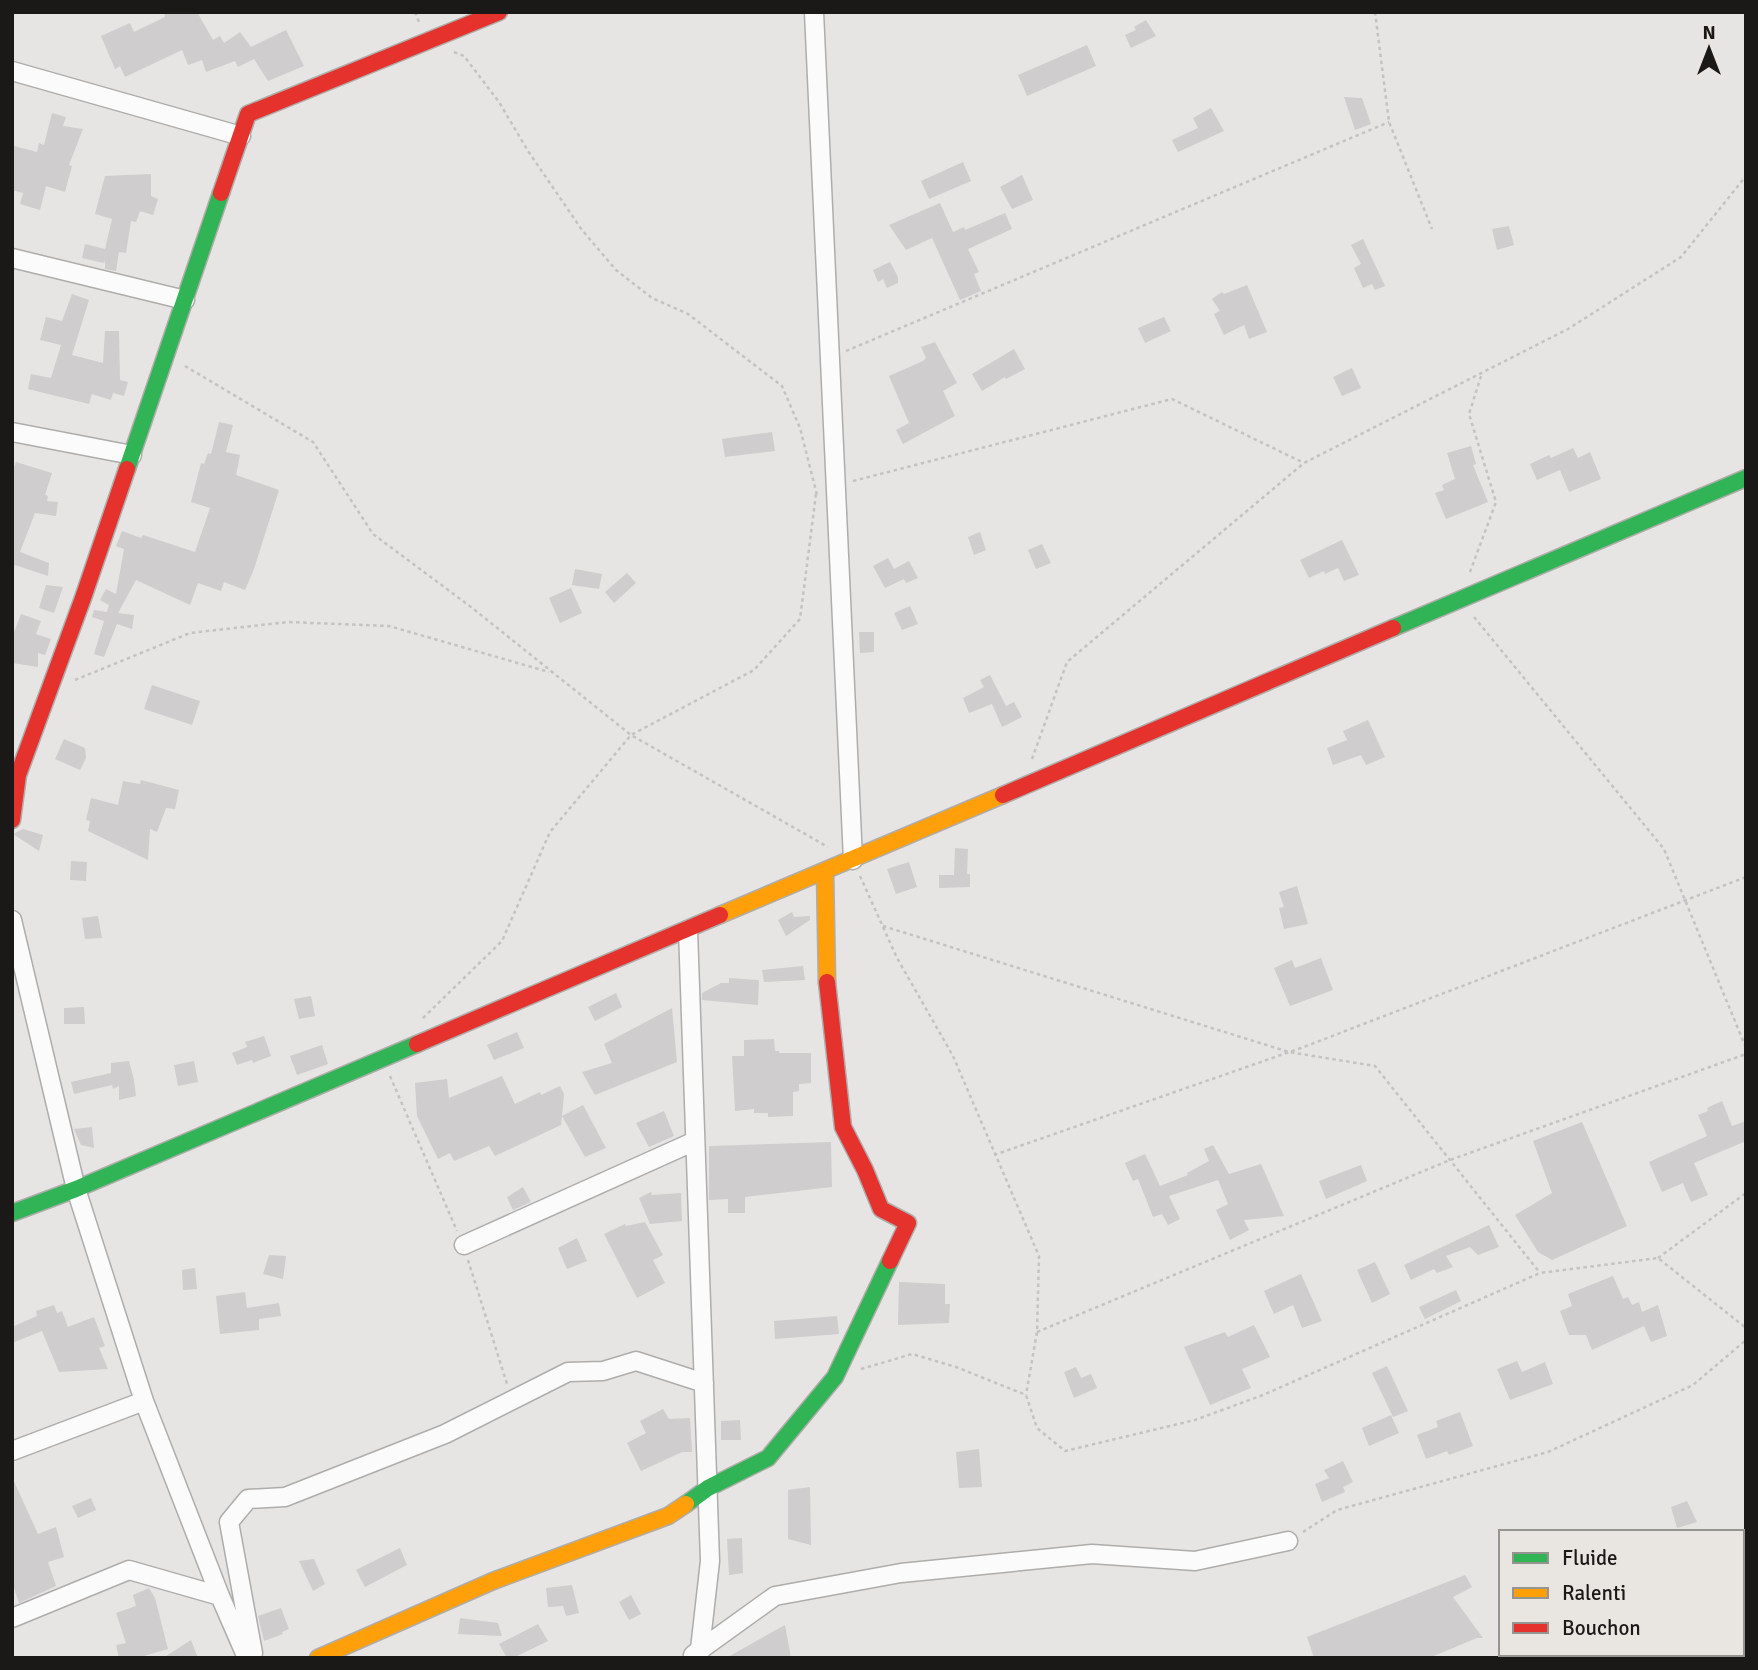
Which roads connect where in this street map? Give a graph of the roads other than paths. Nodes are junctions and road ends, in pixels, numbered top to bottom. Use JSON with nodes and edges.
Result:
{"nodes":[{"id":1,"x":499,"y":12,"type":"edge"},
{"id":2,"x":814,"y":12,"type":"edge"},
{"id":3,"x":12,"y":71,"type":"edge"},
{"id":4,"x":241,"y":136,"type":"junction"},
{"id":5,"x":12,"y":258,"type":"edge"},
{"id":6,"x":185,"y":300,"type":"junction"},
{"id":7,"x":12,"y":432,"type":"edge"},
{"id":8,"x":132,"y":455,"type":"junction"},
{"id":9,"x":1746,"y":478,"type":"edge"},
{"id":10,"x":15,"y":775,"type":"edge"},
{"id":11,"x":12,"y":820,"type":"edge"},
{"id":12,"x":853,"y":860,"type":"junction"},
{"id":13,"x":825,"y":872,"type":"junction"},
{"id":14,"x":12,"y":920,"type":"edge"},
{"id":15,"x":688,"y":930,"type":"junction"},
{"id":16,"x":695,"y":1141,"type":"junction"},
{"id":17,"x":76,"y":1189,"type":"junction"},
{"id":18,"x":12,"y":1213,"type":"edge"},
{"id":19,"x":464,"y":1245,"type":"road end"},
{"id":20,"x":704,"y":1383,"type":"junction"},
{"id":21,"x":144,"y":1401,"type":"junction"},
{"id":22,"x":12,"y":1451,"type":"edge"},
{"id":23,"x":708,"y":1488,"type":"junction"},
{"id":24,"x":1288,"y":1541,"type":"road end"},
{"id":25,"x":220,"y":1596,"type":"junction"},
{"id":26,"x":12,"y":1618,"type":"edge"},
{"id":27,"x":696,"y":1656,"type":"edge"},
{"id":28,"x":247,"y":1658,"type":"edge"},
{"id":29,"x":254,"y":1658,"type":"edge"},
{"id":30,"x":318,"y":1658,"type":"edge"}],
"edges":[{"from":1,"to":4,"type":"street"},
{"from":2,"to":12,"type":"street"},
{"from":3,"to":4,"type":"street"},
{"from":4,"to":6,"type":"street"},
{"from":5,"to":6,"type":"street"},
{"from":6,"to":8,"type":"street"},
{"from":7,"to":8,"type":"street"},
{"from":8,"to":10,"type":"street"},
{"from":9,"to":12,"type":"street"},
{"from":10,"to":11,"type":"street"},
{"from":12,"to":13,"type":"street"},
{"from":13,"to":15,"type":"street"},
{"from":13,"to":23,"type":"street"},
{"from":14,"to":17,"type":"street"},
{"from":15,"to":16,"type":"street"},
{"from":15,"to":17,"type":"street"},
{"from":16,"to":19,"type":"street"},
{"from":16,"to":20,"type":"street"},
{"from":17,"to":18,"type":"street"},
{"from":17,"to":21,"type":"street"},
{"from":20,"to":23,"type":"street"},
{"from":20,"to":29,"type":"street"},
{"from":21,"to":22,"type":"street"},
{"from":21,"to":25,"type":"street"},
{"from":23,"to":27,"type":"street"},
{"from":23,"to":30,"type":"street"},
{"from":24,"to":27,"type":"street"},
{"from":25,"to":26,"type":"street"},
{"from":25,"to":28,"type":"street"}]}
